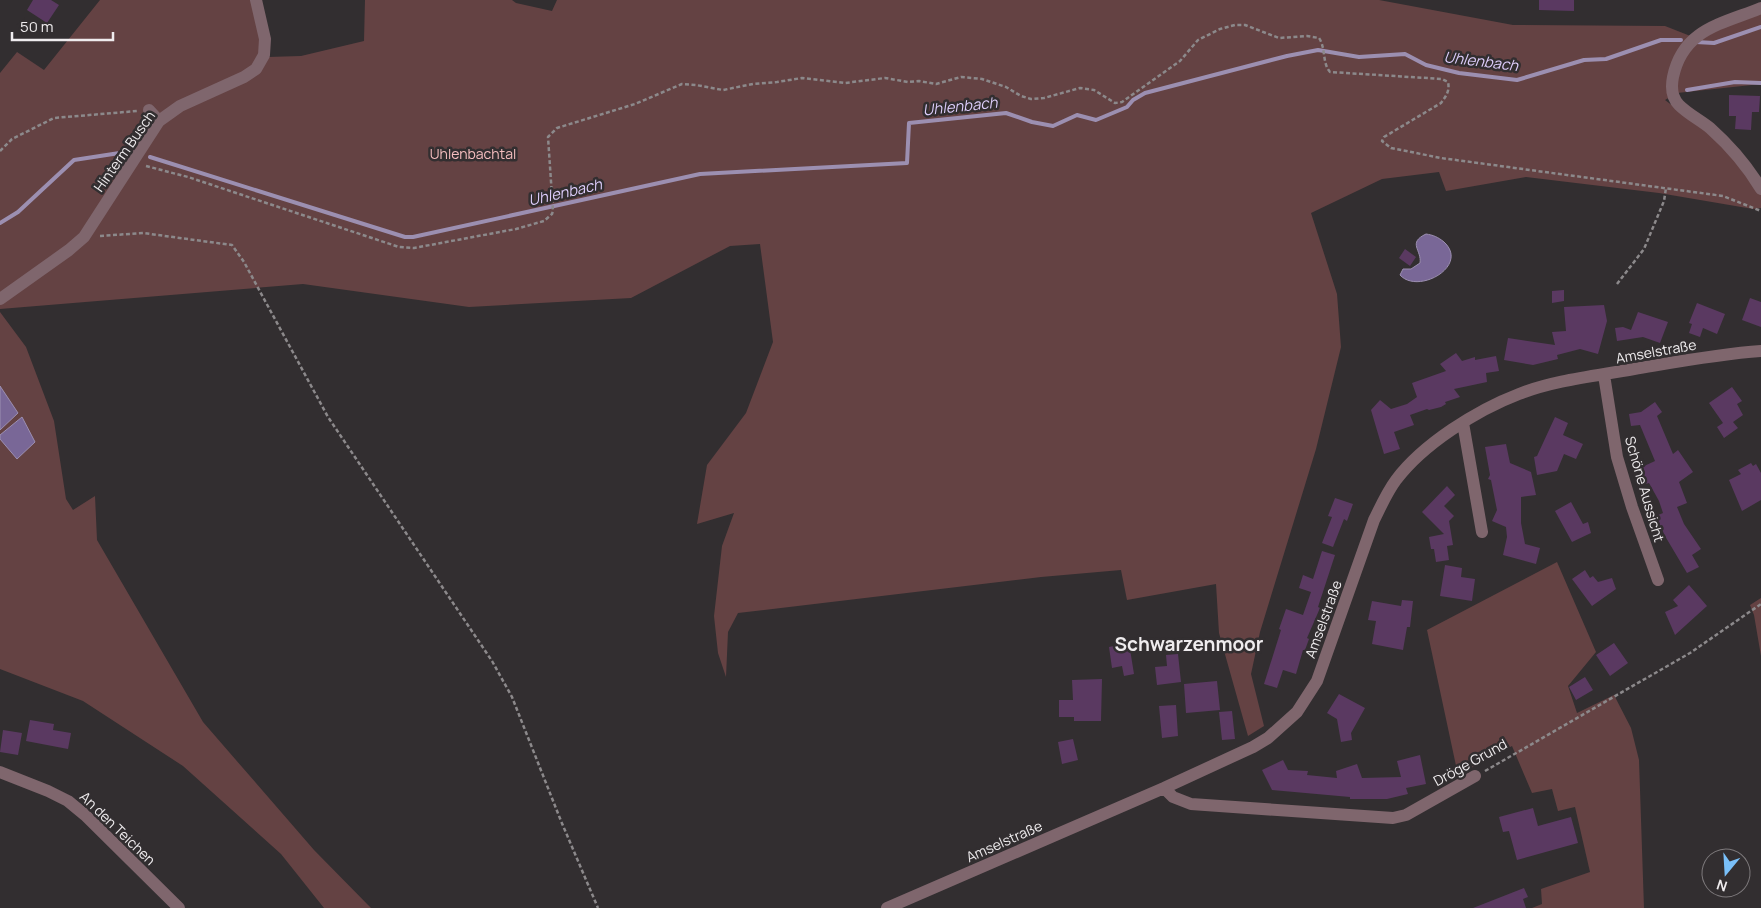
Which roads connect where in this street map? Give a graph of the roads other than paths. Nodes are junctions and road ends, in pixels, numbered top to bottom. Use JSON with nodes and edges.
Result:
{"nodes":[{"id":1,"x":256,"y":0,"type":"edge"},
{"id":2,"x":1761,"y":8,"type":"edge"},
{"id":3,"x":148,"y":110,"type":"road end"},
{"id":4,"x":159,"y":121,"type":"junction"},
{"id":5,"x":1761,"y":190,"type":"edge"},
{"id":6,"x":0,"y":299,"type":"edge"},
{"id":7,"x":1761,"y":351,"type":"edge"},
{"id":8,"x":1604,"y":375,"type":"junction"},
{"id":9,"x":1463,"y":423,"type":"junction"},
{"id":10,"x":1482,"y":532,"type":"dead end"},
{"id":11,"x":1658,"y":580,"type":"dead end"},
{"id":12,"x":0,"y":772,"type":"edge"},
{"id":13,"x":1474,"y":776,"type":"road end"},
{"id":14,"x":1164,"y":788,"type":"junction"},
{"id":15,"x":179,"y":908,"type":"edge"},
{"id":16,"x":887,"y":908,"type":"edge"}],
"edges":[{"from":1,"to":4,"type":"street","name":"Hinterm Busch"},
{"from":2,"to":5,"type":"street"},
{"from":3,"to":4,"type":"street"},
{"from":4,"to":6,"type":"street","name":"Hinterm Busch"},
{"from":7,"to":8,"type":"street","name":"Amselstraße"},
{"from":8,"to":9,"type":"street","name":"Amselstraße"},
{"from":8,"to":11,"type":"street","name":"Schöne Aussicht"},
{"from":9,"to":10,"type":"street"},
{"from":9,"to":14,"type":"street","name":"Amselstraße"},
{"from":12,"to":15,"type":"street","name":"An den Teichen"},
{"from":13,"to":14,"type":"street","name":"Dröge Grund"},
{"from":14,"to":16,"type":"street","name":"Amselstraße"}]}
